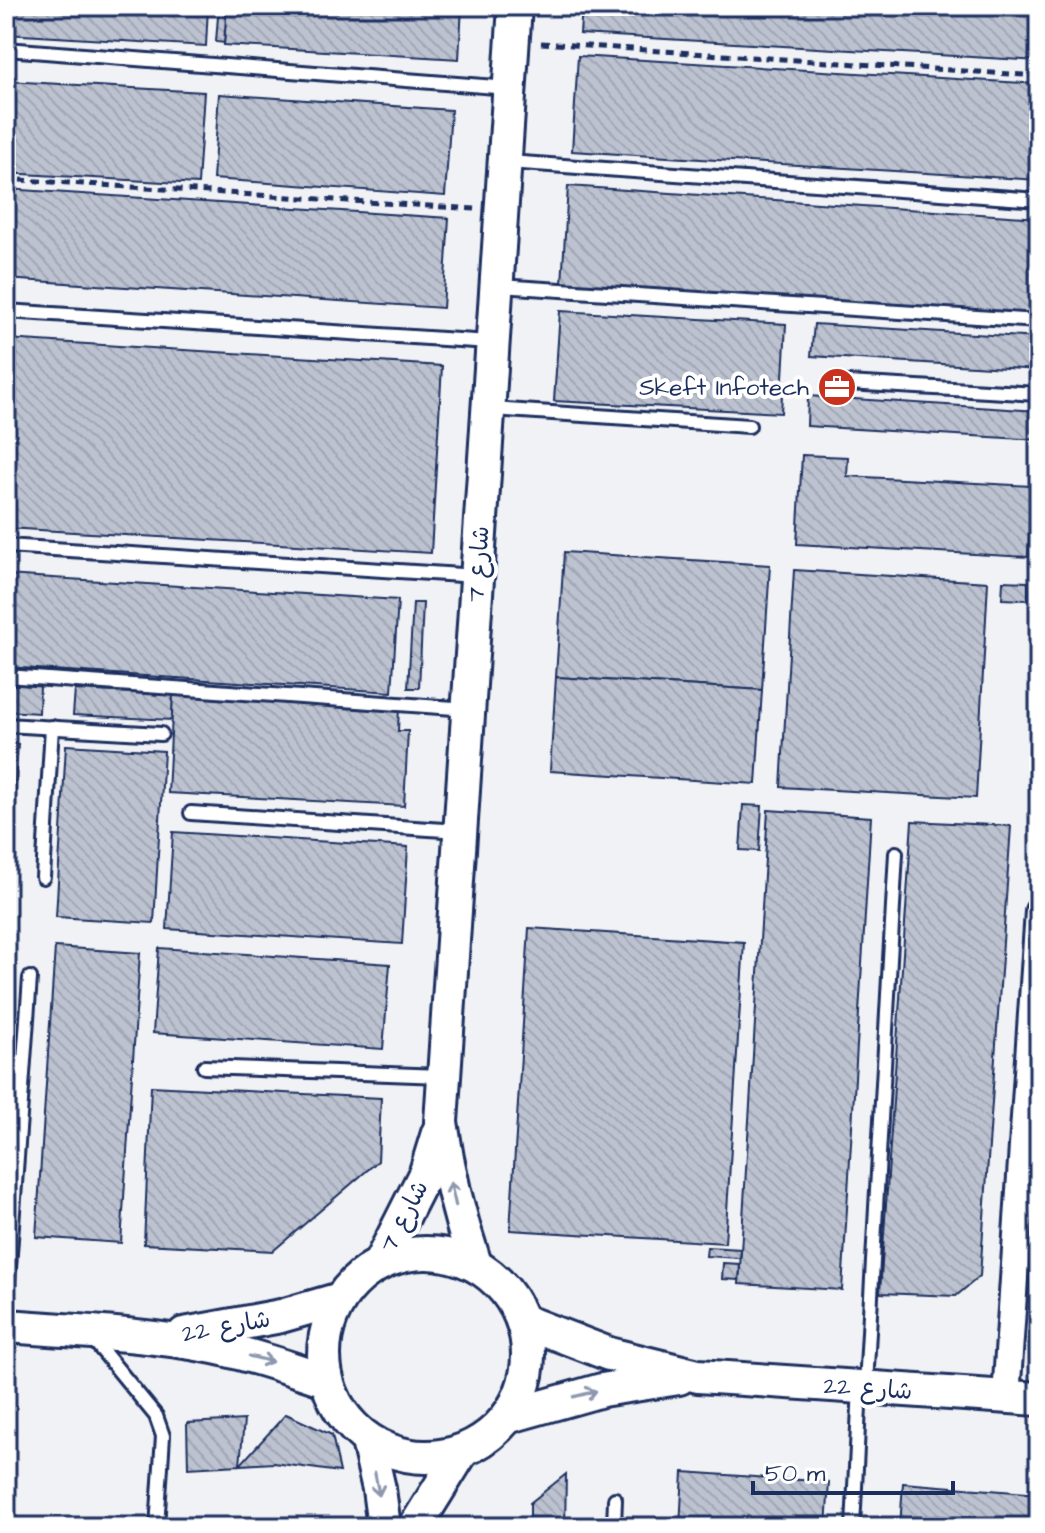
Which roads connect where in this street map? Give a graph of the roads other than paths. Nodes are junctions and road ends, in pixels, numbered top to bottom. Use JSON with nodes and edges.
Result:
{"nodes":[{"id":1,"x":515,"y":6,"type":"edge"},
{"id":2,"x":6,"y":49,"type":"edge"},
{"id":3,"x":509,"y":88,"type":"junction"},
{"id":4,"x":504,"y":161,"type":"junction"},
{"id":5,"x":1039,"y":200,"type":"edge"},
{"id":6,"x":496,"y":286,"type":"junction"},
{"id":7,"x":6,"y":311,"type":"edge"},
{"id":8,"x":1039,"y":321,"type":"edge"},
{"id":9,"x":492,"y":342,"type":"junction"},
{"id":10,"x":847,"y":383,"type":"dead end"},
{"id":11,"x":1039,"y":394,"type":"edge"},
{"id":12,"x":488,"y":408,"type":"junction"},
{"id":13,"x":749,"y":426,"type":"dead end"},
{"id":14,"x":6,"y":546,"type":"edge"},
{"id":15,"x":477,"y":576,"type":"junction"},
{"id":16,"x":6,"y":676,"type":"edge"},
{"id":17,"x":468,"y":709,"type":"junction"},
{"id":18,"x":6,"y":725,"type":"edge"},
{"id":19,"x":52,"y":727,"type":"junction"},
{"id":20,"x":161,"y":734,"type":"dead end"},
{"id":21,"x":191,"y":813,"type":"dead end"},
{"id":22,"x":460,"y":831,"type":"junction"},
{"id":23,"x":896,"y":853,"type":"dead end"},
{"id":24,"x":43,"y":877,"type":"dead end"},
{"id":25,"x":1039,"y":911,"type":"edge"},
{"id":26,"x":30,"y":978,"type":"dead end"},
{"id":27,"x":204,"y":1067,"type":"dead end"},
{"id":28,"x":444,"y":1076,"type":"junction"},
{"id":29,"x":441,"y":1122,"type":"junction"},
{"id":30,"x":1031,"y":1134,"type":"edge"},
{"id":31,"x":380,"y":1263,"type":"junction"},
{"id":32,"x":475,"y":1264,"type":"junction"},
{"id":33,"x":340,"y":1299,"type":"junction"},
{"id":34,"x":6,"y":1308,"type":"edge"},
{"id":35,"x":523,"y":1321,"type":"junction"},
{"id":36,"x":6,"y":1326,"type":"edge"},
{"id":37,"x":88,"y":1333,"type":"junction"},
{"id":38,"x":157,"y":1338,"type":"junction"},
{"id":39,"x":698,"y":1376,"type":"junction"},
{"id":40,"x":326,"y":1380,"type":"junction"},
{"id":41,"x":863,"y":1388,"type":"junction"},
{"id":42,"x":1006,"y":1397,"type":"junction"},
{"id":43,"x":1039,"y":1399,"type":"edge"},
{"id":44,"x":510,"y":1416,"type":"junction"},
{"id":45,"x":368,"y":1441,"type":"junction"},
{"id":46,"x":461,"y":1453,"type":"junction"},
{"id":47,"x":615,"y":1499,"type":"dead end"},
{"id":48,"x":157,"y":1527,"type":"edge"},
{"id":49,"x":384,"y":1527,"type":"edge"},
{"id":50,"x":415,"y":1527,"type":"edge"},
{"id":51,"x":614,"y":1527,"type":"edge"},
{"id":52,"x":853,"y":1527,"type":"edge"}],
"edges":[{"from":1,"to":3,"type":"street","name":"شارع 7"},
{"from":2,"to":3,"type":"lane"},
{"from":3,"to":4,"type":"street","name":"شارع 7"},
{"from":4,"to":5,"type":"lane"},
{"from":4,"to":6,"type":"street","name":"شارع 7"},
{"from":6,"to":8,"type":"lane"},
{"from":6,"to":9,"type":"street","name":"شارع 7"},
{"from":7,"to":9,"type":"lane"},
{"from":9,"to":12,"type":"street","name":"شارع 7"},
{"from":10,"to":11,"type":"lane"},
{"from":12,"to":13,"type":"lane"},
{"from":12,"to":15,"type":"street","name":"شارع 7"},
{"from":14,"to":15,"type":"lane"},
{"from":15,"to":17,"type":"street","name":"شارع 7"},
{"from":16,"to":17,"type":"lane"},
{"from":17,"to":22,"type":"street","name":"شارع 7"},
{"from":18,"to":19,"type":"lane"},
{"from":19,"to":20,"type":"lane"},
{"from":19,"to":24,"type":"lane"},
{"from":21,"to":22,"type":"lane"},
{"from":22,"to":28,"type":"street","name":"شارع 7"},
{"from":23,"to":41,"type":"lane"},
{"from":25,"to":30,"type":"street"},
{"from":26,"to":34,"type":"lane"},
{"from":27,"to":28,"type":"lane"},
{"from":28,"to":29,"type":"street","name":"شارع 7"},
{"from":29,"to":31,"type":"street","name":"شارع 7"},
{"from":32,"to":29,"type":"street","name":"شارع 7","one_way":true},
{"from":30,"to":42,"type":"street"},
{"from":31,"to":32,"type":"street"},
{"from":31,"to":33,"type":"street"},
{"from":32,"to":35,"type":"street"},
{"from":33,"to":38,"type":"street","name":"شارع 22"},
{"from":33,"to":40,"type":"street"},
{"from":35,"to":39,"type":"street","name":"شارع 22"},
{"from":35,"to":44,"type":"street"},
{"from":36,"to":37,"type":"street","name":"شارع 22"},
{"from":37,"to":38,"type":"street","name":"شارع 22"},
{"from":37,"to":48,"type":"lane"},
{"from":38,"to":40,"type":"street","name":"شارع 22","one_way":true},
{"from":39,"to":41,"type":"street","name":"شارع 22"},
{"from":44,"to":39,"type":"street","name":"شارع 22","one_way":true},
{"from":40,"to":45,"type":"street"},
{"from":41,"to":42,"type":"street","name":"شارع 22"},
{"from":41,"to":52,"type":"lane"},
{"from":42,"to":43,"type":"street","name":"شارع 22"},
{"from":44,"to":46,"type":"street"},
{"from":45,"to":46,"type":"street"},
{"from":45,"to":49,"type":"street","one_way":true},
{"from":46,"to":50,"type":"street"},
{"from":47,"to":51,"type":"lane"}]}
